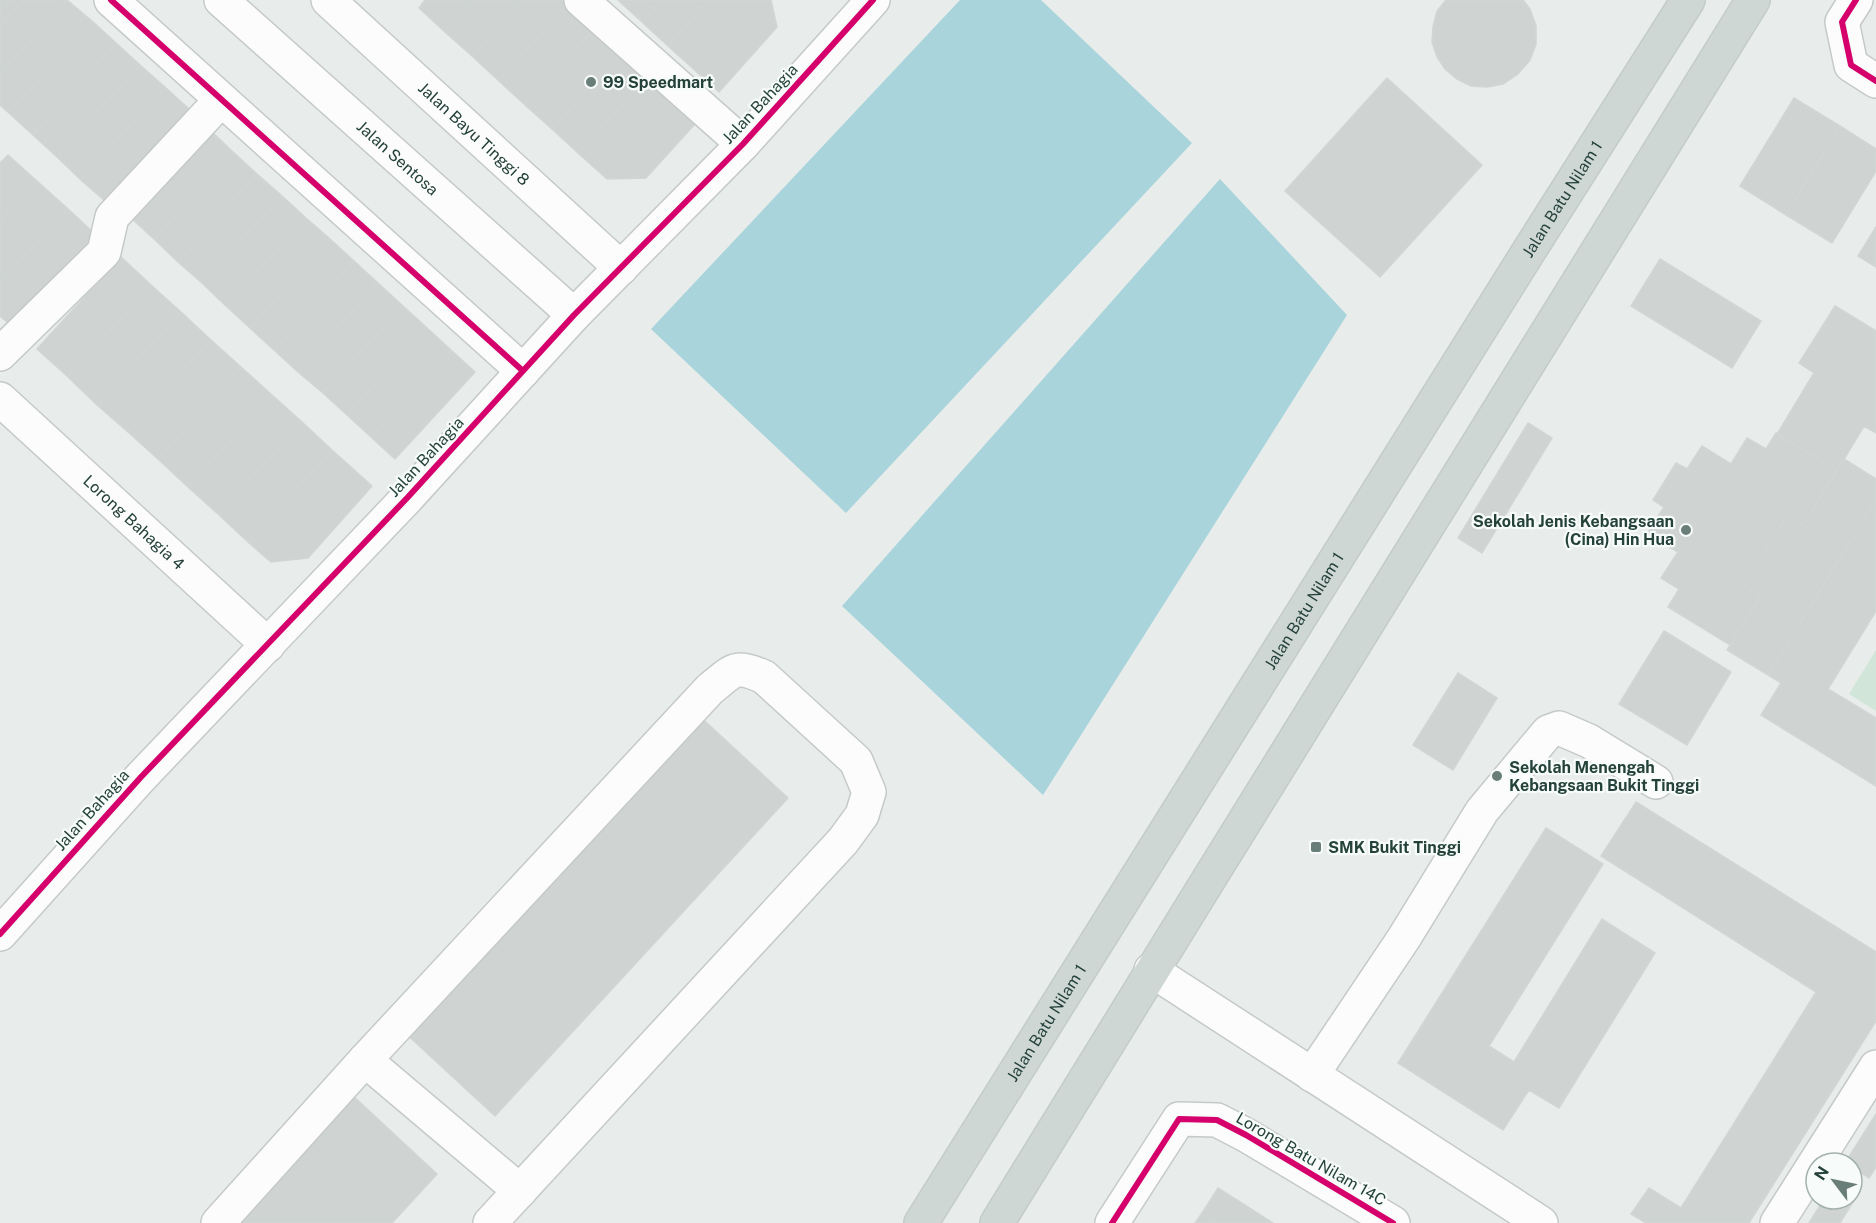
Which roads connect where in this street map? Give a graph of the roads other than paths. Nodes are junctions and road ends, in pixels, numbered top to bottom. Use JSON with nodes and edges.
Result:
{"nodes":[{"id":1,"x":111,"y":0,"type":"edge"},
{"id":2,"x":221,"y":0,"type":"edge"},
{"id":3,"x":328,"y":0,"type":"edge"},
{"id":4,"x":580,"y":0,"type":"edge"},
{"id":5,"x":1688,"y":0,"type":"edge"},
{"id":6,"x":1753,"y":0,"type":"edge"},
{"id":7,"x":1856,"y":0,"type":"edge"},
{"id":8,"x":857,"y":6,"type":"edge"},
{"id":9,"x":1876,"y":81,"type":"edge"},
{"id":10,"x":221,"y":100,"type":"junction"},
{"id":11,"x":743,"y":144,"type":"junction"},
{"id":12,"x":621,"y":268,"type":"junction"},
{"id":13,"x":574,"y":315,"type":"junction"},
{"id":14,"x":0,"y":354,"type":"edge"},
{"id":15,"x":523,"y":372,"type":"junction"},
{"id":16,"x":0,"y":399,"type":"edge"},
{"id":17,"x":267,"y":645,"type":"junction"},
{"id":18,"x":1656,"y":782,"type":"dead end"},
{"id":19,"x":0,"y":933,"type":"edge"},
{"id":20,"x":1151,"y":970,"type":"junction"},
{"id":21,"x":365,"y":1060,"type":"junction"},
{"id":22,"x":1876,"y":1067,"type":"edge"},
{"id":23,"x":1312,"y":1075,"type":"junction"},
{"id":24,"x":520,"y":1191,"type":"junction"},
{"id":25,"x":219,"y":1223,"type":"edge"},
{"id":26,"x":490,"y":1223,"type":"edge"},
{"id":27,"x":921,"y":1223,"type":"edge"},
{"id":28,"x":997,"y":1223,"type":"edge"},
{"id":29,"x":1112,"y":1223,"type":"edge"},
{"id":30,"x":1393,"y":1223,"type":"edge"},
{"id":31,"x":1541,"y":1223,"type":"edge"},
{"id":32,"x":1777,"y":1223,"type":"edge"}],
"edges":[{"from":1,"to":10,"type":"street"},
{"from":2,"to":13,"type":"street","name":"Jalan Sentosa"},
{"from":3,"to":12,"type":"street","name":"Jalan Bayu Tinggi 8"},
{"from":4,"to":11,"type":"street"},
{"from":5,"to":27,"type":"main road","name":"Jalan Batu Nilam 1"},
{"from":6,"to":20,"type":"main road"},
{"from":7,"to":9,"type":"street"},
{"from":8,"to":11,"type":"street","name":"Jalan Bahagia"},
{"from":10,"to":14,"type":"street"},
{"from":10,"to":15,"type":"street"},
{"from":11,"to":12,"type":"street","name":"Jalan Bahagia"},
{"from":12,"to":13,"type":"street","name":"Jalan Bahagia"},
{"from":13,"to":15,"type":"street","name":"Jalan Bahagia"},
{"from":15,"to":17,"type":"street","name":"Jalan Bahagia"},
{"from":16,"to":17,"type":"street","name":"Lorong Bahagia 4"},
{"from":17,"to":19,"type":"street","name":"Jalan Bahagia"},
{"from":18,"to":23,"type":"street"},
{"from":20,"to":23,"type":"street"},
{"from":20,"to":28,"type":"main road"},
{"from":21,"to":24,"type":"street"},
{"from":21,"to":24,"type":"street"},
{"from":21,"to":25,"type":"street"},
{"from":22,"to":32,"type":"street"},
{"from":23,"to":31,"type":"street"},
{"from":24,"to":26,"type":"street"},
{"from":29,"to":30,"type":"street","name":"Lorong Batu Nilam 14C"}]}
